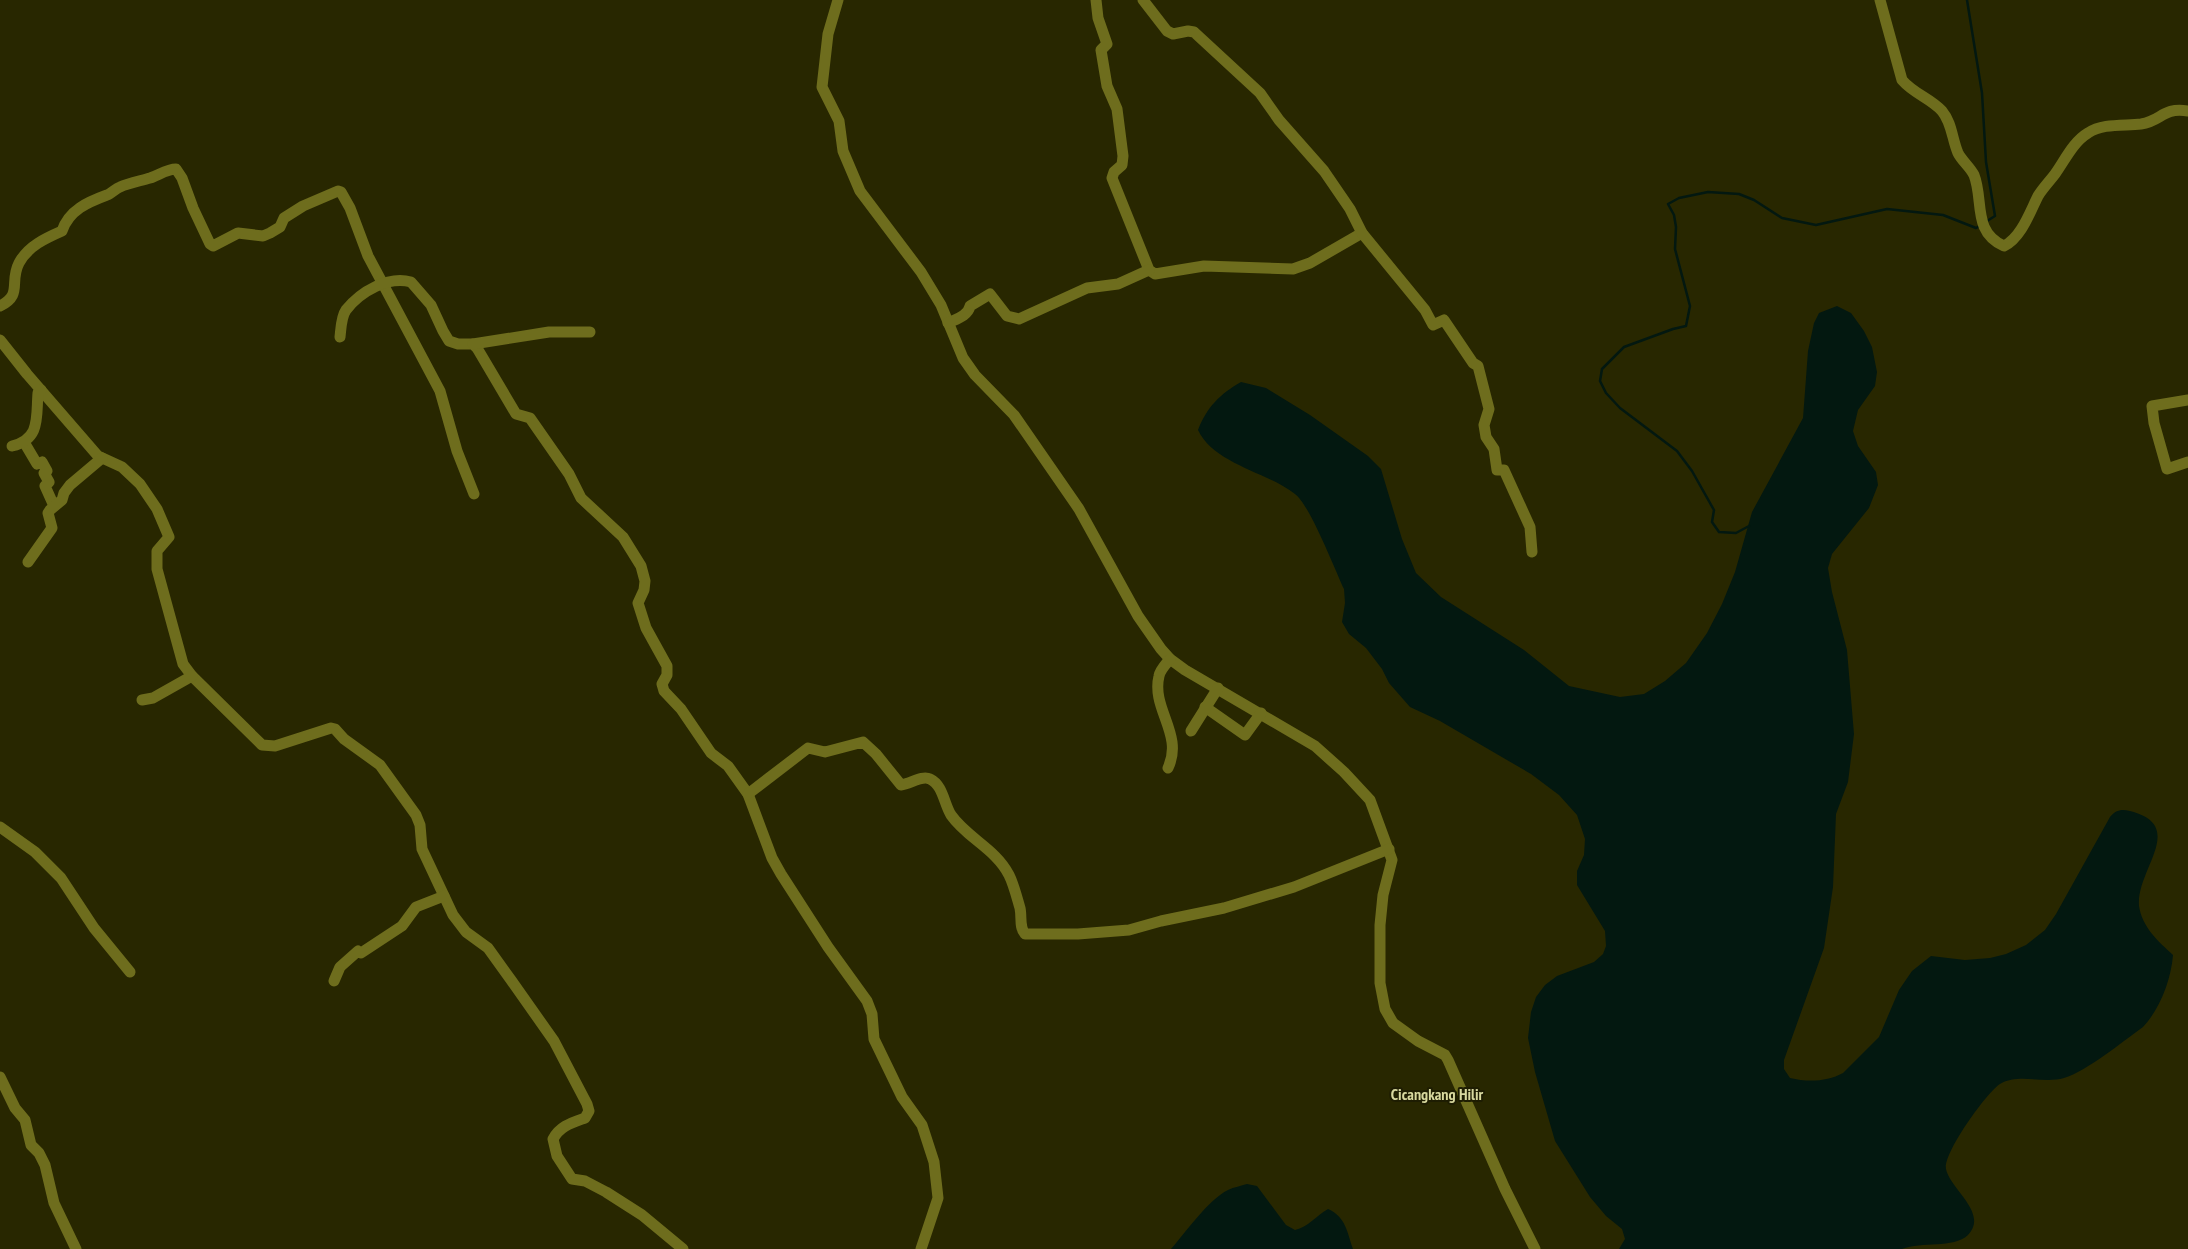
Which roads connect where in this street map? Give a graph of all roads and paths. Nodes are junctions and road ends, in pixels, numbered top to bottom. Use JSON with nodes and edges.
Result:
{"nodes":[{"id":1,"x":838,"y":0,"type":"edge"},
{"id":2,"x":1096,"y":0,"type":"edge"},
{"id":3,"x":1142,"y":0,"type":"edge"},
{"id":4,"x":1880,"y":0,"type":"edge"},
{"id":5,"x":2188,"y":111,"type":"edge"},
{"id":6,"x":1362,"y":233,"type":"junction"},
{"id":7,"x":1149,"y":270,"type":"junction"},
{"id":8,"x":383,"y":282,"type":"junction"},
{"id":9,"x":0,"y":306,"type":"edge"},
{"id":10,"x":948,"y":323,"type":"junction"},
{"id":11,"x":590,"y":332,"type":"dead end"},
{"id":12,"x":340,"y":337,"type":"dead end"},
{"id":13,"x":0,"y":340,"type":"edge"},
{"id":14,"x":473,"y":344,"type":"junction"},
{"id":15,"x":41,"y":390,"type":"junction"},
{"id":16,"x":2188,"y":400,"type":"edge"},
{"id":17,"x":24,"y":442,"type":"junction"},
{"id":18,"x":12,"y":446,"type":"dead end"},
{"id":19,"x":102,"y":458,"type":"junction"},
{"id":20,"x":2188,"y":462,"type":"edge"},
{"id":21,"x":474,"y":494,"type":"dead end"},
{"id":22,"x":54,"y":506,"type":"junction"},
{"id":23,"x":1532,"y":552,"type":"dead end"},
{"id":24,"x":28,"y":562,"type":"dead end"},
{"id":25,"x":1170,"y":660,"type":"junction"},
{"id":26,"x":192,"y":676,"type":"junction"},
{"id":27,"x":1218,"y":688,"type":"junction"},
{"id":28,"x":142,"y":700,"type":"dead end"},
{"id":29,"x":1205,"y":708,"type":"junction"},
{"id":30,"x":1261,"y":713,"type":"junction"},
{"id":31,"x":1191,"y":731,"type":"dead end"},
{"id":32,"x":1168,"y":768,"type":"dead end"},
{"id":33,"x":748,"y":794,"type":"junction"},
{"id":34,"x":0,"y":826,"type":"edge"},
{"id":35,"x":1389,"y":849,"type":"junction"},
{"id":36,"x":444,"y":896,"type":"junction"},
{"id":37,"x":130,"y":972,"type":"dead end"},
{"id":38,"x":334,"y":982,"type":"dead end"},
{"id":39,"x":0,"y":1076,"type":"edge"},
{"id":40,"x":76,"y":1249,"type":"edge"},
{"id":41,"x":683,"y":1249,"type":"edge"},
{"id":42,"x":921,"y":1249,"type":"edge"},
{"id":43,"x":1535,"y":1249,"type":"edge"}],
"edges":[{"from":1,"to":10,"type":"street"},
{"from":2,"to":7,"type":"street"},
{"from":3,"to":6,"type":"street"},
{"from":4,"to":5,"type":"street"},
{"from":6,"to":7,"type":"street"},
{"from":6,"to":23,"type":"street"},
{"from":7,"to":10,"type":"street"},
{"from":8,"to":9,"type":"street"},
{"from":8,"to":12,"type":"street"},
{"from":8,"to":14,"type":"street"},
{"from":8,"to":21,"type":"street"},
{"from":10,"to":25,"type":"street"},
{"from":11,"to":14,"type":"street"},
{"from":13,"to":15,"type":"street"},
{"from":14,"to":33,"type":"street"},
{"from":15,"to":17,"type":"street"},
{"from":15,"to":19,"type":"street"},
{"from":16,"to":20,"type":"street"},
{"from":17,"to":18,"type":"street"},
{"from":17,"to":22,"type":"street"},
{"from":19,"to":22,"type":"street"},
{"from":19,"to":26,"type":"street"},
{"from":22,"to":24,"type":"street"},
{"from":25,"to":27,"type":"street"},
{"from":25,"to":32,"type":"street"},
{"from":26,"to":28,"type":"street"},
{"from":26,"to":36,"type":"street"},
{"from":27,"to":29,"type":"street"},
{"from":27,"to":30,"type":"street"},
{"from":29,"to":30,"type":"street"},
{"from":29,"to":31,"type":"street"},
{"from":30,"to":35,"type":"street"},
{"from":33,"to":35,"type":"street"},
{"from":33,"to":42,"type":"street"},
{"from":34,"to":37,"type":"street"},
{"from":35,"to":43,"type":"street"},
{"from":36,"to":38,"type":"street"},
{"from":36,"to":41,"type":"street"},
{"from":39,"to":40,"type":"street"}]}
